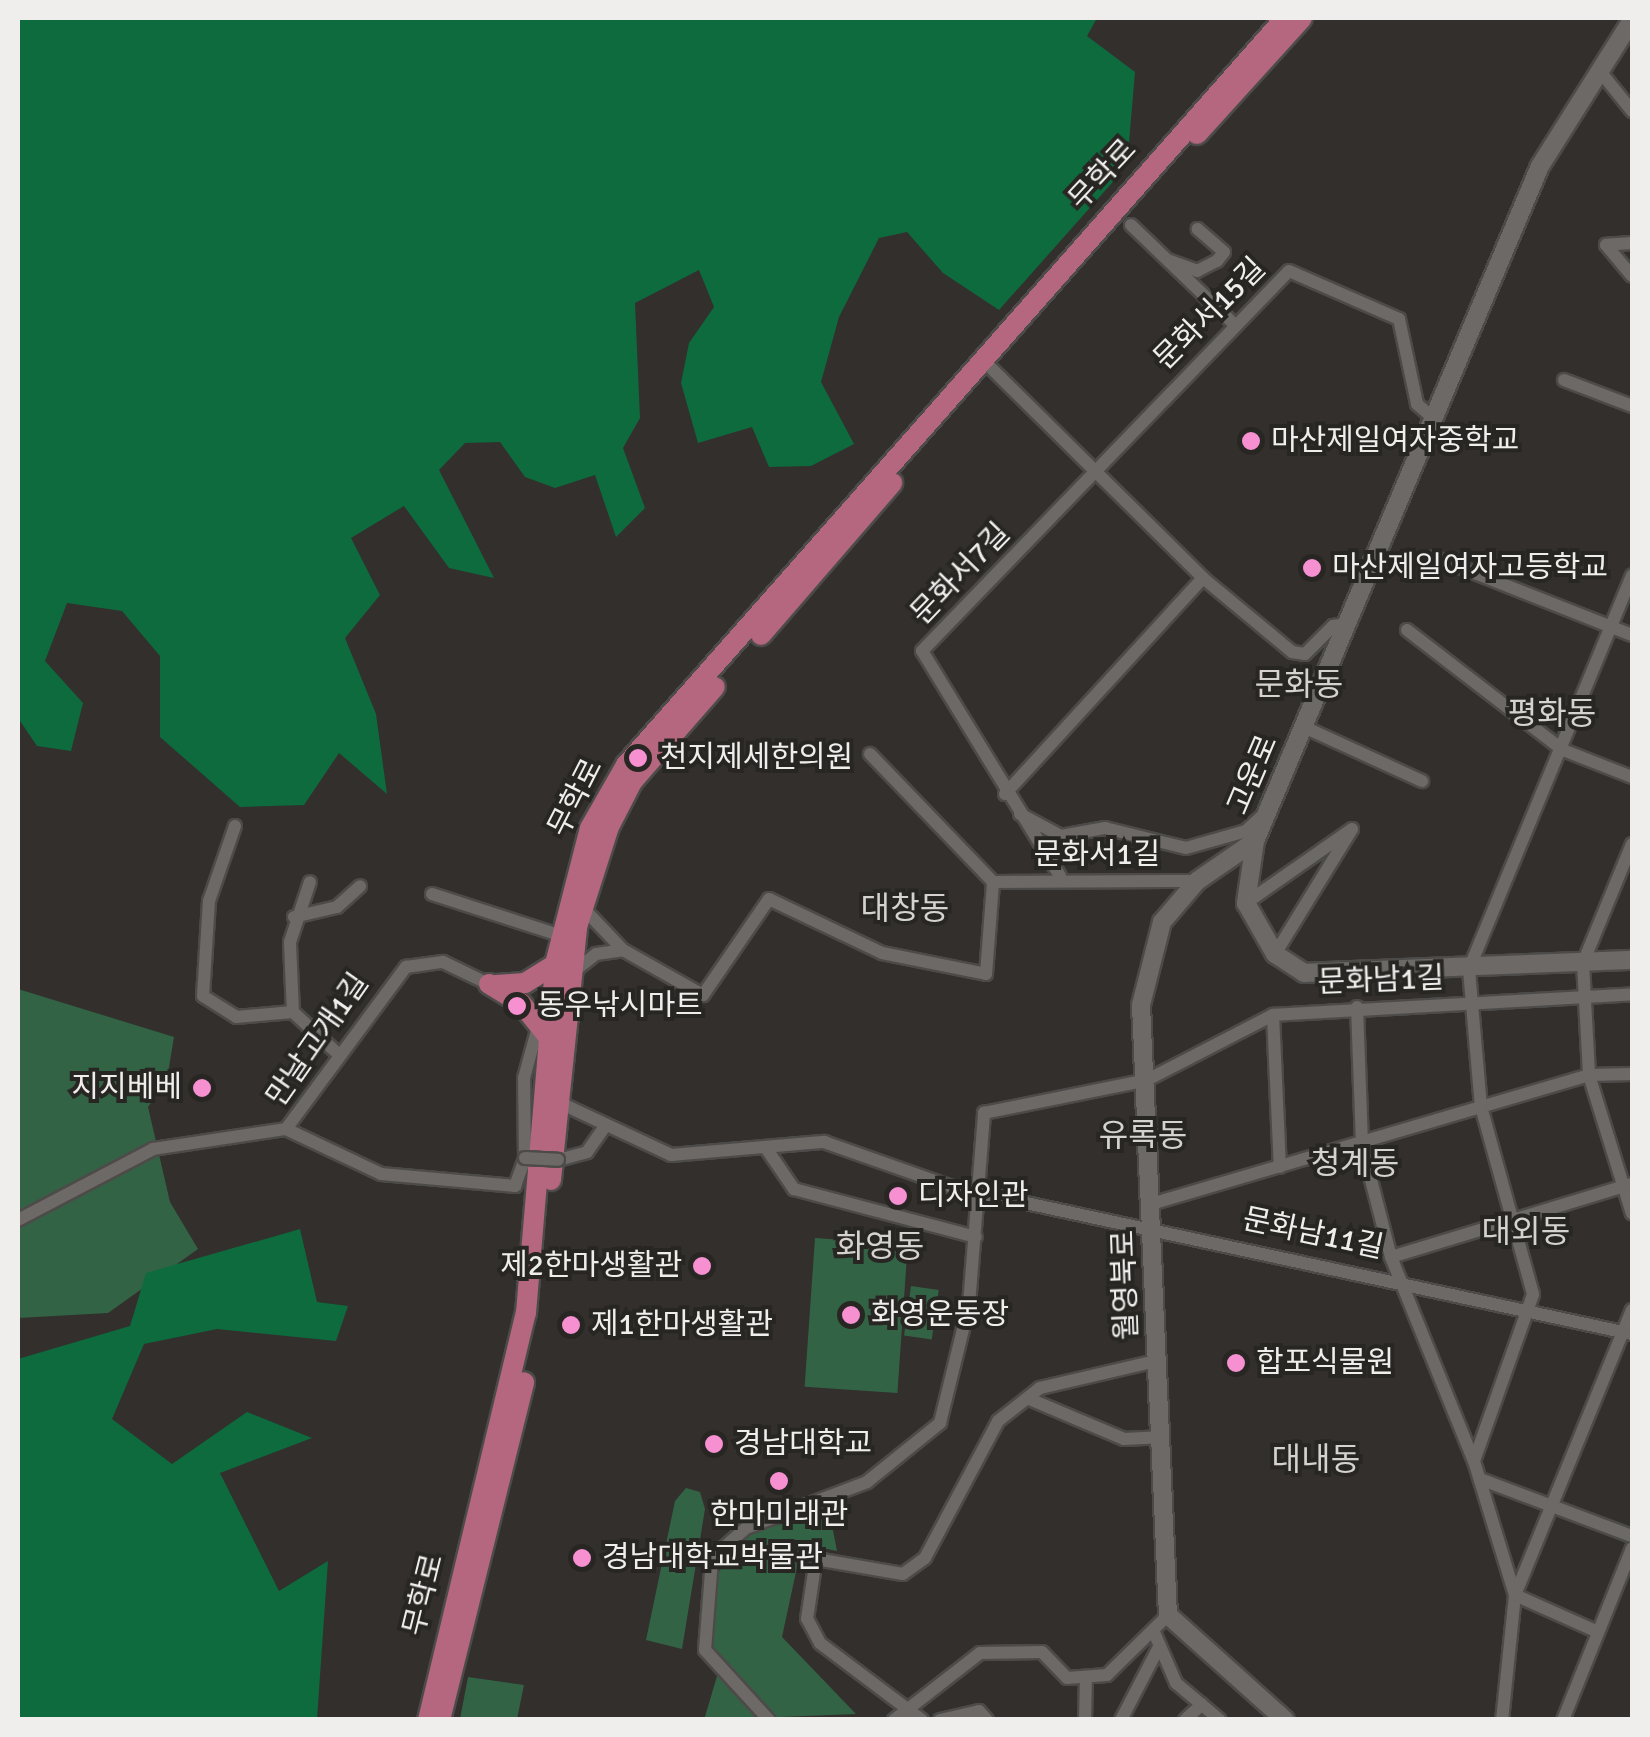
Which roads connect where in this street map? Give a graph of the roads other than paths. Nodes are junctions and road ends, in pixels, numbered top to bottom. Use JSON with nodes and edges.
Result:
{"nodes":[{"id":1,"x":1286,"y":18,"type":"edge"},
{"id":2,"x":1302,"y":18,"type":"edge"},
{"id":3,"x":1632,"y":20,"type":"edge"},
{"id":4,"x":1599,"y":70,"type":"junction"},
{"id":5,"x":1632,"y":111,"type":"edge"},
{"id":6,"x":1131,"y":225,"type":"dead end"},
{"id":7,"x":1198,"y":229,"type":"dead end"},
{"id":8,"x":1632,"y":242,"type":"edge"},
{"id":9,"x":1168,"y":260,"type":"junction"},
{"id":10,"x":1632,"y":276,"type":"edge"},
{"id":11,"x":1233,"y":323,"type":"junction"},
{"id":12,"x":990,"y":367,"type":"junction"},
{"id":13,"x":1564,"y":380,"type":"dead end"},
{"id":14,"x":1632,"y":406,"type":"edge"},
{"id":15,"x":1432,"y":417,"type":"junction"},
{"id":16,"x":1093,"y":471,"type":"junction"},
{"id":17,"x":1434,"y":557,"type":"dead end"},
{"id":18,"x":1632,"y":575,"type":"edge"},
{"id":19,"x":1203,"y":578,"type":"junction"},
{"id":20,"x":1348,"y":624,"type":"junction"},
{"id":21,"x":1610,"y":625,"type":"junction"},
{"id":22,"x":1407,"y":630,"type":"dead end"},
{"id":23,"x":1632,"y":635,"type":"edge"},
{"id":24,"x":1304,"y":727,"type":"junction"},
{"id":25,"x":1562,"y":750,"type":"junction"},
{"id":26,"x":870,"y":754,"type":"dead end"},
{"id":27,"x":1632,"y":777,"type":"edge"},
{"id":28,"x":1422,"y":781,"type":"dead end"},
{"id":29,"x":1005,"y":794,"type":"junction"},
{"id":30,"x":1268,"y":811,"type":"junction"},
{"id":31,"x":1020,"y":814,"type":"junction"},
{"id":32,"x":236,"y":826,"type":"dead end"},
{"id":33,"x":1254,"y":841,"type":"junction"},
{"id":34,"x":1632,"y":844,"type":"edge"},
{"id":35,"x":1060,"y":876,"type":"junction"},
{"id":36,"x":1197,"y":881,"type":"junction"},
{"id":37,"x":310,"y":882,"type":"dead end"},
{"id":38,"x":993,"y":882,"type":"junction"},
{"id":39,"x":360,"y":886,"type":"dead end"},
{"id":40,"x":432,"y":894,"type":"dead end"},
{"id":41,"x":1246,"y":903,"type":"junction"},
{"id":42,"x":584,"y":906,"type":"junction"},
{"id":43,"x":294,"y":918,"type":"junction"},
{"id":44,"x":559,"y":936,"type":"junction"},
{"id":45,"x":623,"y":950,"type":"junction"},
{"id":46,"x":1276,"y":954,"type":"junction"},
{"id":47,"x":1632,"y":960,"type":"edge"},
{"id":48,"x":1583,"y":963,"type":"junction"},
{"id":49,"x":1469,"y":969,"type":"junction"},
{"id":50,"x":562,"y":970,"type":"junction"},
{"id":51,"x":489,"y":984,"type":"junction"},
{"id":52,"x":1632,"y":994,"type":"edge"},
{"id":53,"x":1585,"y":997,"type":"junction"},
{"id":54,"x":1472,"y":1003,"type":"junction"},
{"id":55,"x":1357,"y":1008,"type":"junction"},
{"id":56,"x":292,"y":1012,"type":"junction"},
{"id":57,"x":1273,"y":1015,"type":"junction"},
{"id":58,"x":544,"y":1031,"type":"junction"},
{"id":59,"x":338,"y":1053,"type":"junction"},
{"id":60,"x":1632,"y":1074,"type":"edge"},
{"id":61,"x":1588,"y":1075,"type":"junction"},
{"id":62,"x":1147,"y":1080,"type":"junction"},
{"id":63,"x":558,"y":1102,"type":"junction"},
{"id":64,"x":1481,"y":1108,"type":"junction"},
{"id":65,"x":604,"y":1128,"type":"junction"},
{"id":66,"x":286,"y":1129,"type":"junction"},
{"id":67,"x":1362,"y":1145,"type":"junction"},
{"id":68,"x":766,"y":1148,"type":"junction"},
{"id":69,"x":525,"y":1158,"type":"junction"},
{"id":70,"x":1280,"y":1167,"type":"junction"},
{"id":71,"x":1627,"y":1184,"type":"edge"},
{"id":72,"x":981,"y":1192,"type":"junction"},
{"id":73,"x":1151,"y":1204,"type":"junction"},
{"id":74,"x":1632,"y":1214,"type":"edge"},
{"id":75,"x":18,"y":1220,"type":"edge"},
{"id":76,"x":1511,"y":1220,"type":"junction"},
{"id":77,"x":1151,"y":1226,"type":"junction"},
{"id":78,"x":976,"y":1238,"type":"junction"},
{"id":79,"x":1392,"y":1257,"type":"junction"},
{"id":80,"x":1401,"y":1278,"type":"junction"},
{"id":81,"x":1632,"y":1310,"type":"edge"},
{"id":82,"x":1530,"y":1311,"type":"junction"},
{"id":83,"x":1628,"y":1333,"type":"edge"},
{"id":84,"x":1156,"y":1361,"type":"junction"},
{"id":85,"x":1027,"y":1398,"type":"junction"},
{"id":86,"x":1159,"y":1437,"type":"junction"},
{"id":87,"x":1474,"y":1461,"type":"junction"},
{"id":88,"x":1480,"y":1478,"type":"junction"},
{"id":89,"x":1550,"y":1508,"type":"junction"},
{"id":90,"x":1632,"y":1536,"type":"edge"},
{"id":91,"x":1631,"y":1556,"type":"edge"},
{"id":92,"x":1515,"y":1594,"type":"junction"},
{"id":93,"x":1168,"y":1615,"type":"junction"},
{"id":94,"x":1153,"y":1630,"type":"junction"},
{"id":95,"x":1598,"y":1632,"type":"junction"},
{"id":96,"x":1158,"y":1649,"type":"junction"},
{"id":97,"x":1086,"y":1677,"type":"junction"},
{"id":98,"x":1202,"y":1704,"type":"junction"},
{"id":99,"x":897,"y":1714,"type":"edge"},
{"id":100,"x":1272,"y":1716,"type":"edge"},
{"id":101,"x":428,"y":1720,"type":"edge"},
{"id":102,"x":440,"y":1720,"type":"edge"},
{"id":103,"x":769,"y":1720,"type":"edge"},
{"id":104,"x":922,"y":1720,"type":"edge"},
{"id":105,"x":940,"y":1720,"type":"edge"},
{"id":106,"x":988,"y":1720,"type":"edge"},
{"id":107,"x":1085,"y":1720,"type":"edge"},
{"id":108,"x":1121,"y":1720,"type":"edge"},
{"id":109,"x":1185,"y":1720,"type":"edge"},
{"id":110,"x":1220,"y":1720,"type":"edge"},
{"id":111,"x":1502,"y":1720,"type":"edge"},
{"id":112,"x":1563,"y":1720,"type":"edge"}],
"edges":[{"from":1,"to":44,"type":"main road","name":"무학로"},
{"from":2,"to":12,"type":"main road","name":"무학로"},
{"from":3,"to":4,"type":"main road","name":"고운로"},
{"from":4,"to":5,"type":"street"},
{"from":4,"to":15,"type":"main road","name":"고운로"},
{"from":6,"to":9,"type":"street"},
{"from":7,"to":9,"type":"street"},
{"from":8,"to":10,"type":"street"},
{"from":9,"to":11,"type":"street"},
{"from":11,"to":15,"type":"street","name":"문화서15길"},
{"from":11,"to":16,"type":"street","name":"문화서15길"},
{"from":12,"to":16,"type":"street"},
{"from":12,"to":42,"type":"main road","name":"무학로"},
{"from":13,"to":14,"type":"street"},
{"from":15,"to":20,"type":"main road","name":"고운로"},
{"from":16,"to":19,"type":"street"},
{"from":16,"to":29,"type":"street","name":"문화서7길"},
{"from":17,"to":21,"type":"street"},
{"from":18,"to":21,"type":"street"},
{"from":19,"to":20,"type":"street"},
{"from":19,"to":29,"type":"street"},
{"from":20,"to":24,"type":"main road","name":"고운로"},
{"from":21,"to":23,"type":"street"},
{"from":21,"to":25,"type":"street"},
{"from":22,"to":25,"type":"street"},
{"from":24,"to":28,"type":"street"},
{"from":24,"to":30,"type":"main road","name":"고운로"},
{"from":25,"to":27,"type":"street"},
{"from":25,"to":49,"type":"street"},
{"from":26,"to":38,"type":"street"},
{"from":29,"to":31,"type":"street","name":"문화서7길"},
{"from":30,"to":31,"type":"street"},
{"from":30,"to":33,"type":"main road","name":"고운로"},
{"from":31,"to":35,"type":"street","name":"문화서7길"},
{"from":32,"to":56,"type":"street"},
{"from":33,"to":36,"type":"main road","name":"월영북로"},
{"from":33,"to":41,"type":"main road","name":"고운로"},
{"from":34,"to":48,"type":"street"},
{"from":35,"to":36,"type":"street","name":"문화서1길"},
{"from":35,"to":38,"type":"street","name":"문화서1길"},
{"from":36,"to":62,"type":"main road","name":"월영북로"},
{"from":37,"to":43,"type":"street"},
{"from":38,"to":45,"type":"street","name":"문화서1길"},
{"from":39,"to":43,"type":"street"},
{"from":40,"to":44,"type":"street"},
{"from":41,"to":46,"type":"main road"},
{"from":41,"to":46,"type":"street"},
{"from":42,"to":45,"type":"street","name":"문화서1길"},
{"from":42,"to":50,"type":"main road","name":"무학로"},
{"from":43,"to":56,"type":"street"},
{"from":44,"to":50,"type":"main road","name":"무학로"},
{"from":45,"to":50,"type":"street"},
{"from":46,"to":49,"type":"main road"},
{"from":47,"to":48,"type":"main road"},
{"from":48,"to":49,"type":"main road"},
{"from":48,"to":53,"type":"street"},
{"from":49,"to":54,"type":"street"},
{"from":50,"to":51,"type":"main road"},
{"from":50,"to":58,"type":"main road","name":"무학로"},
{"from":50,"to":63,"type":"main road","name":"무학로"},
{"from":51,"to":58,"type":"main road"},
{"from":51,"to":59,"type":"street","name":"만날고개1길"},
{"from":52,"to":53,"type":"street","name":"문화남1길"},
{"from":53,"to":54,"type":"street","name":"문화남1길"},
{"from":53,"to":61,"type":"street"},
{"from":54,"to":55,"type":"street","name":"문화남1길"},
{"from":54,"to":64,"type":"street"},
{"from":55,"to":57,"type":"street","name":"문화남1길"},
{"from":55,"to":67,"type":"street"},
{"from":56,"to":59,"type":"street"},
{"from":57,"to":62,"type":"street","name":"문화남1길"},
{"from":57,"to":70,"type":"street"},
{"from":58,"to":69,"type":"street"},
{"from":58,"to":101,"type":"main road","name":"무학로"},
{"from":59,"to":66,"type":"street","name":"만날고개1길"},
{"from":60,"to":61,"type":"street"},
{"from":61,"to":64,"type":"street"},
{"from":61,"to":71,"type":"street"},
{"from":62,"to":72,"type":"street","name":"문화남1길"},
{"from":62,"to":73,"type":"main road","name":"월영북로"},
{"from":63,"to":65,"type":"street","name":"문화남11길"},
{"from":63,"to":102,"type":"main road","name":"무학로"},
{"from":64,"to":67,"type":"street"},
{"from":64,"to":76,"type":"street"},
{"from":65,"to":68,"type":"street","name":"문화남11길"},
{"from":65,"to":69,"type":"street","bridge":true},
{"from":66,"to":69,"type":"street"},
{"from":66,"to":75,"type":"street","name":"만날고개1길"},
{"from":67,"to":70,"type":"street"},
{"from":67,"to":79,"type":"street"},
{"from":68,"to":72,"type":"street","name":"문화남11길"},
{"from":68,"to":78,"type":"street"},
{"from":70,"to":73,"type":"street"},
{"from":71,"to":74,"type":"street"},
{"from":71,"to":76,"type":"street"},
{"from":72,"to":77,"type":"street","name":"문화남11길"},
{"from":72,"to":78,"type":"street"},
{"from":73,"to":77,"type":"main road","name":"월영북로"},
{"from":76,"to":79,"type":"street"},
{"from":76,"to":82,"type":"street"},
{"from":77,"to":80,"type":"street","name":"문화남11길"},
{"from":77,"to":84,"type":"main road","name":"월영북로"},
{"from":78,"to":103,"type":"street"},
{"from":79,"to":80,"type":"street"},
{"from":80,"to":82,"type":"street","name":"문화남11길"},
{"from":80,"to":87,"type":"street"},
{"from":81,"to":83,"type":"street"},
{"from":82,"to":83,"type":"street","name":"문화남11길"},
{"from":82,"to":87,"type":"street"},
{"from":83,"to":89,"type":"street"},
{"from":84,"to":85,"type":"street"},
{"from":84,"to":86,"type":"main road","name":"월영북로"},
{"from":85,"to":86,"type":"street"},
{"from":85,"to":99,"type":"street"},
{"from":86,"to":93,"type":"main road","name":"월영북로"},
{"from":87,"to":88,"type":"street"},
{"from":88,"to":89,"type":"street"},
{"from":88,"to":92,"type":"street"},
{"from":89,"to":90,"type":"street"},
{"from":89,"to":92,"type":"street"},
{"from":91,"to":95,"type":"street"},
{"from":92,"to":95,"type":"street"},
{"from":92,"to":111,"type":"street"},
{"from":93,"to":94,"type":"street"},
{"from":93,"to":100,"type":"main road"},
{"from":94,"to":96,"type":"street"},
{"from":94,"to":97,"type":"street"},
{"from":95,"to":112,"type":"street"},
{"from":96,"to":98,"type":"street"},
{"from":96,"to":108,"type":"street"},
{"from":97,"to":99,"type":"street"},
{"from":97,"to":107,"type":"street"},
{"from":98,"to":109,"type":"street"},
{"from":98,"to":110,"type":"street"},
{"from":99,"to":104,"type":"street"},
{"from":105,"to":106,"type":"street"}]}
